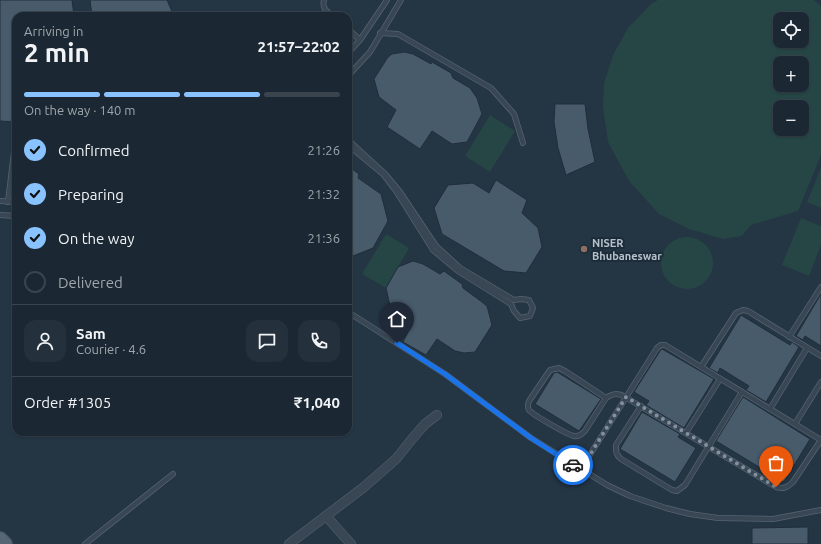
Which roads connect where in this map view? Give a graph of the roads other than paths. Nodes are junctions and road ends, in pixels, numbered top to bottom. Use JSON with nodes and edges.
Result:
{"nodes":[{"id":1,"x":324,"y":0,"type":"edge"},
{"id":2,"x":387,"y":0,"type":"edge"},
{"id":3,"x":401,"y":0,"type":"edge"},
{"id":4,"x":327,"y":12,"type":"edge"},
{"id":5,"x":352,"y":33,"type":"edge"},
{"id":6,"x":380,"y":33,"type":"junction"},
{"id":7,"x":360,"y":40,"type":"junction"},
{"id":8,"x":352,"y":49,"type":"edge"},
{"id":9,"x":352,"y":72,"type":"edge"},
{"id":10,"x":523,"y":143,"type":"dead end"},
{"id":11,"x":352,"y":144,"type":"edge"},
{"id":12,"x":352,"y":148,"type":"edge"},
{"id":13,"x":12,"y":168,"type":"edge"},
{"id":14,"x":0,"y":201,"type":"edge"},
{"id":15,"x":8,"y":202,"type":"junction"},
{"id":16,"x":12,"y":202,"type":"edge"},
{"id":17,"x":0,"y":215,"type":"edge"},
{"id":18,"x":12,"y":216,"type":"edge"},
{"id":19,"x":821,"y":287,"type":"edge"},
{"id":20,"x":352,"y":315,"type":"edge"},
{"id":21,"x":789,"y":337,"type":"junction"},
{"id":22,"x":807,"y":348,"type":"junction"},
{"id":23,"x":821,"y":356,"type":"edge"},
{"id":24,"x":701,"y":367,"type":"junction"},
{"id":25,"x":720,"y":379,"type":"junction"},
{"id":26,"x":821,"y":382,"type":"edge"},
{"id":27,"x":742,"y":392,"type":"junction"},
{"id":28,"x":626,"y":397,"type":"junction"},
{"id":29,"x":606,"y":398,"type":"junction"},
{"id":30,"x":641,"y":406,"type":"junction"},
{"id":31,"x":770,"y":409,"type":"junction"},
{"id":32,"x":437,"y":415,"type":"dead end"},
{"id":33,"x":795,"y":424,"type":"junction"},
{"id":34,"x":686,"y":433,"type":"junction"},
{"id":35,"x":821,"y":440,"type":"edge"},
{"id":36,"x":708,"y":447,"type":"junction"},
{"id":37,"x":581,"y":469,"type":"junction"},
{"id":38,"x":173,"y":474,"type":"dead end"},
{"id":39,"x":821,"y":510,"type":"edge"},
{"id":40,"x":326,"y":516,"type":"junction"},
{"id":41,"x":0,"y":539,"type":"edge"},
{"id":42,"x":5,"y":544,"type":"edge"},
{"id":43,"x":85,"y":544,"type":"edge"},
{"id":44,"x":289,"y":544,"type":"edge"},
{"id":45,"x":351,"y":544,"type":"edge"}],
"edges":[{"from":1,"to":4,"type":"lane"},
{"from":2,"to":7,"type":"lane"},
{"from":3,"to":6,"type":"lane"},
{"from":5,"to":7,"type":"lane"},
{"from":6,"to":9,"type":"lane"},
{"from":6,"to":10,"type":"lane"},
{"from":7,"to":8,"type":"lane"},
{"from":11,"to":12,"type":"lane"},
{"from":13,"to":15,"type":"lane"},
{"from":14,"to":15,"type":"lane"},
{"from":15,"to":16,"type":"lane"},
{"from":17,"to":18,"type":"lane"},
{"from":19,"to":21,"type":"lane"},
{"from":20,"to":37,"type":"lane"},
{"from":21,"to":22,"type":"lane"},
{"from":21,"to":24,"type":"lane"},
{"from":22,"to":23,"type":"lane"},
{"from":22,"to":31,"type":"lane"},
{"from":24,"to":25,"type":"lane"},
{"from":24,"to":28,"type":"lane"},
{"from":25,"to":27,"type":"lane"},
{"from":25,"to":34,"type":"lane"},
{"from":26,"to":33,"type":"lane"},
{"from":27,"to":31,"type":"lane"},
{"from":27,"to":36,"type":"lane"},
{"from":28,"to":29,"type":"lane"},
{"from":28,"to":30,"type":"lane"},
{"from":28,"to":37,"type":"lane"},
{"from":29,"to":29,"type":"lane"},
{"from":30,"to":34,"type":"lane"},
{"from":30,"to":36,"type":"lane"},
{"from":31,"to":33,"type":"lane"},
{"from":32,"to":40,"type":"street"},
{"from":33,"to":35,"type":"lane"},
{"from":34,"to":36,"type":"lane"},
{"from":35,"to":36,"type":"lane"},
{"from":37,"to":39,"type":"lane"},
{"from":38,"to":43,"type":"lane"},
{"from":40,"to":44,"type":"street"},
{"from":40,"to":45,"type":"street"},
{"from":41,"to":42,"type":"main road"}]}
